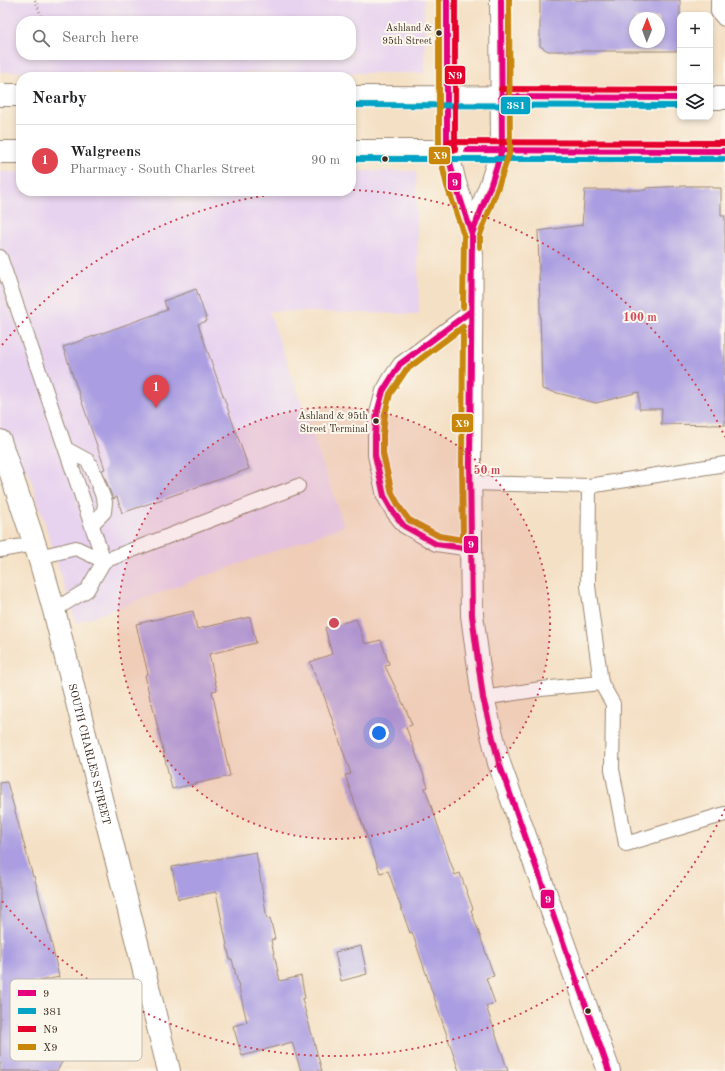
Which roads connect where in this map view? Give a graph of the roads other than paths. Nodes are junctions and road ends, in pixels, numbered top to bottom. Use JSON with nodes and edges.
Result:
{"nodes":[{"id":1,"x":446,"y":0,"type":"edge"},
{"id":2,"x":501,"y":0,"type":"edge"},
{"id":3,"x":718,"y":0,"type":"edge"},
{"id":4,"x":725,"y":19,"type":"edge"},
{"id":5,"x":0,"y":95,"type":"edge"},
{"id":6,"x":16,"y":95,"type":"edge"},
{"id":7,"x":356,"y":97,"type":"edge"},
{"id":8,"x":446,"y":97,"type":"junction"},
{"id":9,"x":501,"y":97,"type":"junction"},
{"id":10,"x":677,"y":98,"type":"edge"},
{"id":11,"x":713,"y":98,"type":"edge"},
{"id":12,"x":725,"y":98,"type":"edge"},
{"id":13,"x":356,"y":150,"type":"edge"},
{"id":14,"x":447,"y":150,"type":"junction"},
{"id":15,"x":502,"y":150,"type":"junction"},
{"id":16,"x":725,"y":151,"type":"edge"},
{"id":17,"x":0,"y":152,"type":"edge"},
{"id":18,"x":16,"y":152,"type":"edge"},
{"id":19,"x":472,"y":234,"type":"junction"},
{"id":20,"x":0,"y":257,"type":"edge"},
{"id":21,"x":471,"y":311,"type":"junction"},
{"id":22,"x":0,"y":441,"type":"edge"},
{"id":23,"x":66,"y":450,"type":"junction"},
{"id":24,"x":725,"y":464,"type":"edge"},
{"id":25,"x":470,"y":483,"type":"junction"},
{"id":26,"x":298,"y":486,"type":"dead end"},
{"id":27,"x":589,"y":486,"type":"junction"},
{"id":28,"x":92,"y":524,"type":"junction"},
{"id":29,"x":471,"y":549,"type":"junction"},
{"id":30,"x":0,"y":550,"type":"edge"},
{"id":31,"x":36,"y":550,"type":"junction"},
{"id":32,"x":104,"y":561,"type":"junction"},
{"id":33,"x":54,"y":610,"type":"junction"},
{"id":34,"x":601,"y":683,"type":"junction"},
{"id":35,"x":483,"y":698,"type":"junction"},
{"id":36,"x":725,"y":814,"type":"edge"},
{"id":37,"x":169,"y":1071,"type":"edge"},
{"id":38,"x":609,"y":1071,"type":"edge"}],
"edges":[{"from":1,"to":8,"type":"main road"},
{"from":2,"to":9,"type":"main road"},
{"from":3,"to":4,"type":"lane"},
{"from":5,"to":6,"type":"main road"},
{"from":7,"to":8,"type":"main road"},
{"from":8,"to":9,"type":"main road"},
{"from":8,"to":14,"type":"main road"},
{"from":9,"to":10,"type":"main road"},
{"from":9,"to":15,"type":"main road"},
{"from":11,"to":12,"type":"main road"},
{"from":13,"to":14,"type":"main road"},
{"from":14,"to":15,"type":"main road"},
{"from":14,"to":19,"type":"main road"},
{"from":15,"to":16,"type":"main road"},
{"from":15,"to":19,"type":"main road"},
{"from":17,"to":18,"type":"main road"},
{"from":19,"to":21,"type":"main road"},
{"from":20,"to":23,"type":"lane"},
{"from":21,"to":25,"type":"main road"},
{"from":21,"to":29,"type":"lane"},
{"from":22,"to":31,"type":"main road","name":"SOUTH CHARLES STREET"},
{"from":23,"to":28,"type":"lane"},
{"from":23,"to":28,"type":"lane"},
{"from":24,"to":27,"type":"lane"},
{"from":25,"to":27,"type":"lane"},
{"from":25,"to":29,"type":"main road"},
{"from":26,"to":32,"type":"lane"},
{"from":27,"to":34,"type":"lane"},
{"from":28,"to":32,"type":"lane"},
{"from":29,"to":35,"type":"main road"},
{"from":30,"to":31,"type":"lane"},
{"from":31,"to":32,"type":"lane"},
{"from":31,"to":33,"type":"main road","name":"SOUTH CHARLES STREET"},
{"from":32,"to":33,"type":"lane"},
{"from":33,"to":37,"type":"main road","name":"SOUTH CHARLES STREET"},
{"from":34,"to":35,"type":"lane"},
{"from":34,"to":36,"type":"lane"},
{"from":35,"to":38,"type":"main road"}]}
